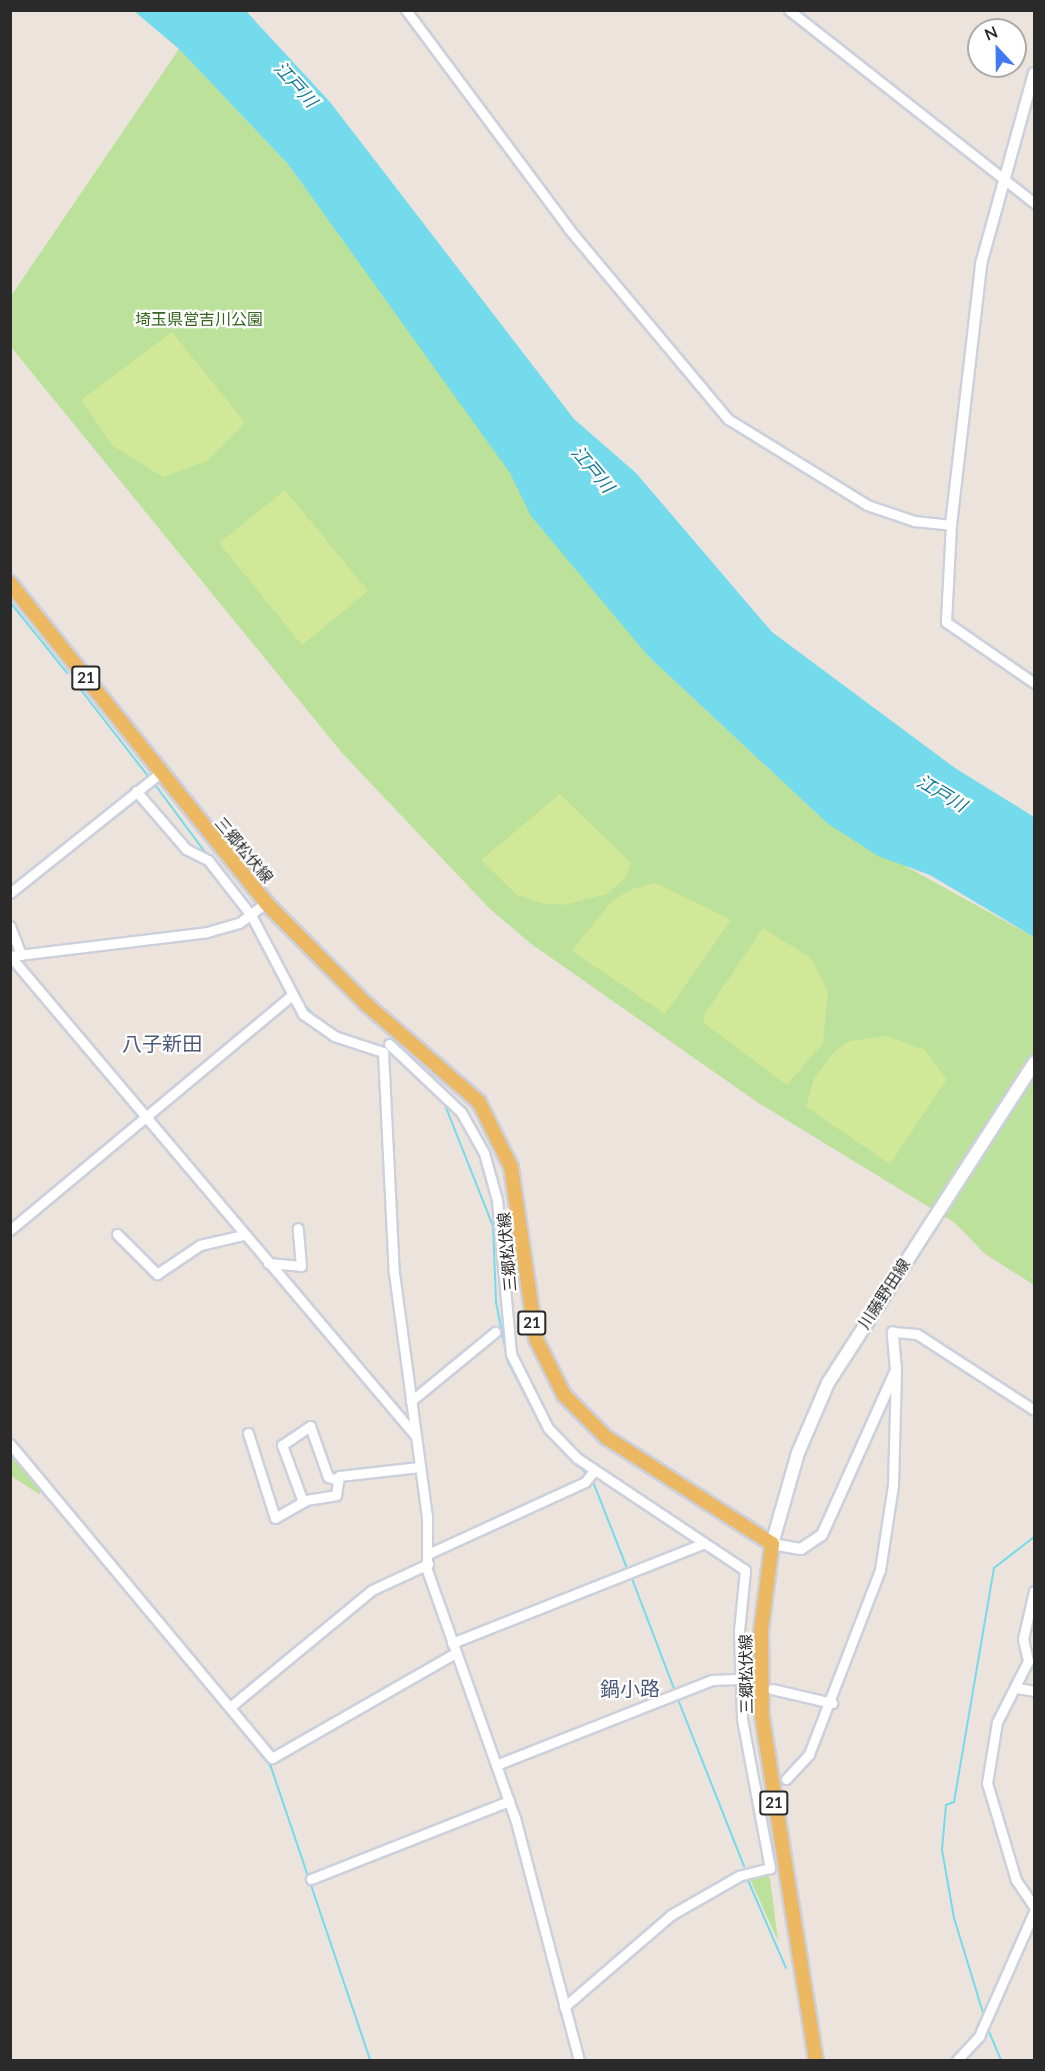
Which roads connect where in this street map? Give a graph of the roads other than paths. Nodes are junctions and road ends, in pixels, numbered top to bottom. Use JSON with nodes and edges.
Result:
{"nodes":[{"id":1,"x":406,"y":10,"type":"edge"},
{"id":2,"x":789,"y":10,"type":"edge"},
{"id":3,"x":1035,"y":73,"type":"edge"},
{"id":4,"x":1003,"y":178,"type":"junction"},
{"id":5,"x":1035,"y":203,"type":"edge"},
{"id":6,"x":951,"y":525,"type":"junction"},
{"id":7,"x":10,"y":583,"type":"edge"},
{"id":8,"x":1035,"y":683,"type":"edge"},
{"id":9,"x":159,"y":774,"type":"junction"},
{"id":10,"x":136,"y":792,"type":"junction"},
{"id":11,"x":10,"y":893,"type":"edge"},
{"id":12,"x":266,"y":903,"type":"junction"},
{"id":13,"x":251,"y":915,"type":"junction"},
{"id":14,"x":10,"y":926,"type":"edge"},
{"id":15,"x":21,"y":955,"type":"junction"},
{"id":16,"x":10,"y":956,"type":"edge"},
{"id":17,"x":291,"y":996,"type":"junction"},
{"id":18,"x":399,"y":1032,"type":"junction"},
{"id":19,"x":386,"y":1048,"type":"junction"},
{"id":20,"x":1035,"y":1063,"type":"edge"},
{"id":21,"x":146,"y":1118,"type":"junction"},
{"id":22,"x":298,"y":1228,"type":"dead end"},
{"id":23,"x":10,"y":1230,"type":"edge"},
{"id":24,"x":117,"y":1234,"type":"dead end"},
{"id":25,"x":243,"y":1235,"type":"junction"},
{"id":26,"x":268,"y":1263,"type":"junction"},
{"id":27,"x":495,"y":1332,"type":"dead end"},
{"id":28,"x":893,"y":1332,"type":"joint"},
{"id":29,"x":896,"y":1370,"type":"junction"},
{"id":30,"x":411,"y":1401,"type":"junction"},
{"id":31,"x":1035,"y":1410,"type":"edge"},
{"id":32,"x":248,"y":1433,"type":"dead end"},
{"id":33,"x":415,"y":1435,"type":"junction"},
{"id":34,"x":10,"y":1444,"type":"edge"},
{"id":35,"x":419,"y":1467,"type":"junction"},
{"id":36,"x":594,"y":1471,"type":"junction"},
{"id":37,"x":338,"y":1480,"type":"junction"},
{"id":38,"x":303,"y":1502,"type":"junction"},
{"id":39,"x":704,"y":1543,"type":"junction"},
{"id":40,"x":772,"y":1544,"type":"junction"},
{"id":41,"x":430,"y":1553,"type":"junction"},
{"id":42,"x":428,"y":1564,"type":"junction"},
{"id":43,"x":1035,"y":1591,"type":"edge"},
{"id":44,"x":453,"y":1648,"type":"junction"},
{"id":45,"x":739,"y":1681,"type":"junction"},
{"id":46,"x":749,"y":1685,"type":"dead end"},
{"id":47,"x":1016,"y":1688,"type":"junction"},
{"id":48,"x":772,"y":1689,"type":"dead end"},
{"id":49,"x":1035,"y":1691,"type":"edge"},
{"id":50,"x":832,"y":1703,"type":"junction"},
{"id":51,"x":230,"y":1707,"type":"junction"},
{"id":52,"x":496,"y":1766,"type":"junction"},
{"id":53,"x":786,"y":1779,"type":"dead end"},
{"id":54,"x":509,"y":1801,"type":"junction"},
{"id":55,"x":311,"y":1879,"type":"dead end"},
{"id":56,"x":1035,"y":1907,"type":"edge"},
{"id":57,"x":1035,"y":1912,"type":"edge"},
{"id":58,"x":564,"y":2007,"type":"junction"},
{"id":59,"x":579,"y":2061,"type":"edge"},
{"id":60,"x":816,"y":2061,"type":"edge"},
{"id":61,"x":957,"y":2061,"type":"edge"}],
"edges":[{"from":1,"to":6,"type":"street"},
{"from":2,"to":4,"type":"street"},
{"from":3,"to":4,"type":"street"},
{"from":4,"to":5,"type":"street"},
{"from":4,"to":6,"type":"street"},
{"from":6,"to":8,"type":"street"},
{"from":7,"to":9,"type":"main road","name":"三郷松伏線","number":"21"},
{"from":9,"to":10,"type":"street"},
{"from":9,"to":12,"type":"main road","name":"三郷松伏線","number":"21"},
{"from":10,"to":11,"type":"street"},
{"from":10,"to":13,"type":"street"},
{"from":12,"to":13,"type":"street"},
{"from":12,"to":18,"type":"main road","name":"三郷松伏線","number":"21"},
{"from":13,"to":15,"type":"street"},
{"from":13,"to":17,"type":"street"},
{"from":14,"to":15,"type":"street"},
{"from":15,"to":16,"type":"street"},
{"from":16,"to":21,"type":"street"},
{"from":17,"to":19,"type":"street"},
{"from":17,"to":21,"type":"street"},
{"from":18,"to":19,"type":"street"},
{"from":18,"to":40,"type":"main road","name":"三郷松伏線","number":"21"},
{"from":19,"to":30,"type":"street"},
{"from":19,"to":36,"type":"street"},
{"from":20,"to":40,"type":"main road","name":"川藤野田線"},
{"from":21,"to":23,"type":"street"},
{"from":21,"to":25,"type":"street"},
{"from":22,"to":26,"type":"street"},
{"from":24,"to":25,"type":"street"},
{"from":25,"to":26,"type":"street"},
{"from":26,"to":33,"type":"street"},
{"from":27,"to":30,"type":"street"},
{"from":28,"to":29,"type":"street"},
{"from":28,"to":31,"type":"street"},
{"from":29,"to":40,"type":"street"},
{"from":29,"to":50,"type":"street"},
{"from":30,"to":33,"type":"street"},
{"from":32,"to":38,"type":"street"},
{"from":33,"to":35,"type":"street"},
{"from":34,"to":51,"type":"street"},
{"from":35,"to":37,"type":"street"},
{"from":35,"to":41,"type":"street"},
{"from":36,"to":39,"type":"street"},
{"from":36,"to":41,"type":"street"},
{"from":37,"to":38,"type":"street"},
{"from":37,"to":38,"type":"street"},
{"from":39,"to":44,"type":"street"},
{"from":39,"to":45,"type":"street"},
{"from":40,"to":60,"type":"main road","name":"三郷松伏線","number":"21"},
{"from":41,"to":42,"type":"street"},
{"from":42,"to":44,"type":"street"},
{"from":42,"to":51,"type":"street"},
{"from":43,"to":47,"type":"street"},
{"from":44,"to":51,"type":"street"},
{"from":44,"to":52,"type":"street"},
{"from":45,"to":46,"type":"street"},
{"from":45,"to":52,"type":"street"},
{"from":45,"to":58,"type":"street"},
{"from":47,"to":49,"type":"street"},
{"from":47,"to":56,"type":"street"},
{"from":48,"to":50,"type":"street"},
{"from":50,"to":53,"type":"street"},
{"from":52,"to":54,"type":"street"},
{"from":54,"to":55,"type":"street"},
{"from":54,"to":58,"type":"street"},
{"from":57,"to":61,"type":"street"},
{"from":58,"to":59,"type":"street"}]}
